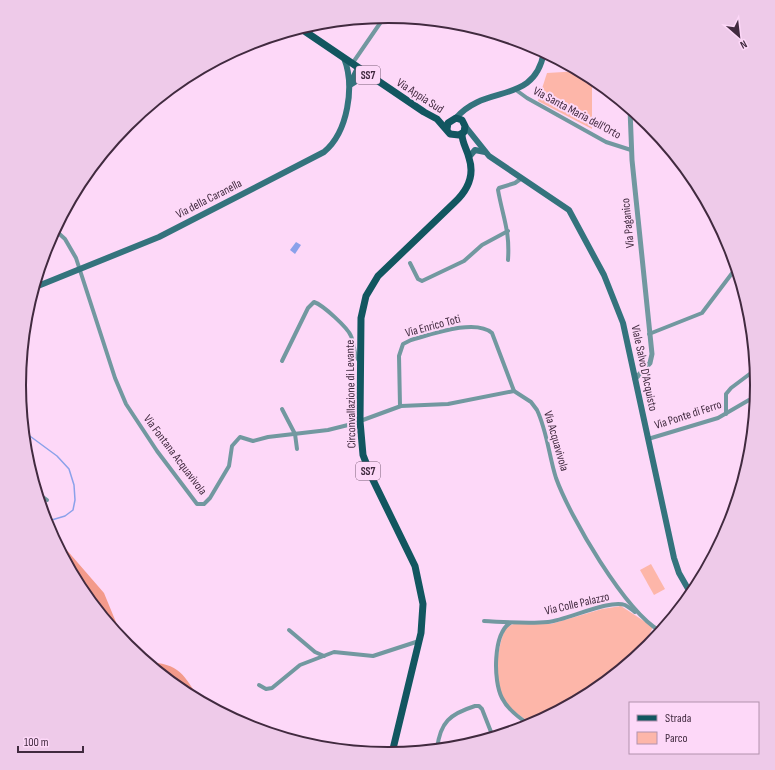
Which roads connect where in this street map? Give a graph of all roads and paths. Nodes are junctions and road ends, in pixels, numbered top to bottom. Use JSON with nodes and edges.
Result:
{"nodes":[{"id":1,"x":381,"y":23,"type":"edge"},
{"id":2,"x":306,"y":32,"type":"edge"},
{"id":3,"x":344,"y":58,"type":"junction"},
{"id":4,"x":543,"y":58,"type":"edge"},
{"id":5,"x":355,"y":66,"type":"junction"},
{"id":6,"x":372,"y":78,"type":"junction"},
{"id":7,"x":350,"y":85,"type":"junction"},
{"id":8,"x":516,"y":90,"type":"junction"},
{"id":9,"x":470,"y":106,"type":"junction"},
{"id":10,"x":630,"y":117,"type":"edge"},
{"id":11,"x":436,"y":119,"type":"junction"},
{"id":12,"x":453,"y":119,"type":"junction"},
{"id":13,"x":464,"y":124,"type":"junction"},
{"id":14,"x":447,"y":129,"type":"junction"},
{"id":15,"x":462,"y":134,"type":"junction"},
{"id":16,"x":453,"y":136,"type":"junction"},
{"id":17,"x":476,"y":138,"type":"junction"},
{"id":18,"x":465,"y":149,"type":"junction"},
{"id":19,"x":631,"y":150,"type":"junction"},
{"id":20,"x":486,"y":152,"type":"junction"},
{"id":21,"x":469,"y":156,"type":"junction"},
{"id":22,"x":522,"y":178,"type":"junction"},
{"id":23,"x":508,"y":231,"type":"junction"},
{"id":24,"x":59,"y":234,"type":"edge"},
{"id":25,"x":508,"y":260,"type":"dead end"},
{"id":26,"x":410,"y":263,"type":"dead end"},
{"id":27,"x":80,"y":269,"type":"junction"},
{"id":28,"x":732,"y":274,"type":"edge"},
{"id":29,"x":40,"y":285,"type":"edge"},
{"id":30,"x":649,"y":334,"type":"junction"},
{"id":31,"x":282,"y":361,"type":"dead end"},
{"id":32,"x":361,"y":363,"type":"junction"},
{"id":33,"x":750,"y":374,"type":"edge"},
{"id":34,"x":635,"y":379,"type":"junction"},
{"id":35,"x":514,"y":391,"type":"junction"},
{"id":36,"x":749,"y":400,"type":"edge"},
{"id":37,"x":400,"y":406,"type":"junction"},
{"id":38,"x":282,"y":410,"type":"dead end"},
{"id":39,"x":726,"y":414,"type":"junction"},
{"id":40,"x":360,"y":421,"type":"junction"},
{"id":41,"x":295,"y":434,"type":"junction"},
{"id":42,"x":648,"y":439,"type":"junction"},
{"id":43,"x":297,"y":449,"type":"dead end"},
{"id":44,"x":44,"y":498,"type":"edge"},
{"id":45,"x":47,"y":500,"type":"dead end"},
{"id":46,"x":687,"y":587,"type":"edge"},
{"id":47,"x":644,"y":619,"type":"junction"},
{"id":48,"x":484,"y":621,"type":"dead end"},
{"id":49,"x":510,"y":623,"type":"junction"},
{"id":50,"x":656,"y":628,"type":"edge"},
{"id":51,"x":289,"y":630,"type":"dead end"},
{"id":52,"x":419,"y":641,"type":"junction"},
{"id":53,"x":324,"y":656,"type":"junction"},
{"id":54,"x":258,"y":685,"type":"dead end"},
{"id":55,"x":523,"y":720,"type":"edge"},
{"id":56,"x":491,"y":732,"type":"edge"},
{"id":57,"x":438,"y":743,"type":"edge"},
{"id":58,"x":394,"y":747,"type":"edge"}],
"edges":[{"from":1,"to":5,"type":"street"},
{"from":2,"to":3,"type":"main road","name":"Via Appia Sud","number":"SS7"},
{"from":3,"to":5,"type":"main road","name":"Via Appia Sud","number":"SS7"},
{"from":3,"to":7,"type":"main road","name":"Via della Caranella"},
{"from":4,"to":8,"type":"main road"},
{"from":5,"to":6,"type":"main road","name":"Via Appia Sud","number":"SS7"},
{"from":5,"to":7,"type":"main road","name":"Via della Caranella"},
{"from":6,"to":7,"type":"main road"},
{"from":6,"to":11,"type":"main road","name":"Via Appia Sud","number":"SS7"},
{"from":7,"to":27,"type":"main road","name":"Via della Caranella"},
{"from":8,"to":9,"type":"main road"},
{"from":8,"to":19,"type":"street","name":"Via Santa Maria dell'Orto"},
{"from":9,"to":12,"type":"main road"},
{"from":9,"to":13,"type":"main road"},
{"from":10,"to":19,"type":"street","name":"Via Paganico"},
{"from":11,"to":12,"type":"main road","number":"SS7"},
{"from":11,"to":14,"type":"main road","name":"Via Appia Sud","number":"SS7"},
{"from":12,"to":13,"type":"main road","number":"SS7"},
{"from":12,"to":14,"type":"main road"},
{"from":13,"to":15,"type":"main road"},
{"from":13,"to":17,"type":"main road","name":"Viale Salvo D'Acquisto"},
{"from":14,"to":16,"type":"main road","number":"SS7"},
{"from":15,"to":16,"type":"main road"},
{"from":15,"to":17,"type":"main road"},
{"from":15,"to":18,"type":"main road","name":"Circonvallazione di Levante","number":"SS7"},
{"from":16,"to":18,"type":"main road","number":"SS7"},
{"from":17,"to":20,"type":"main road","name":"Viale Salvo D'Acquisto"},
{"from":18,"to":21,"type":"main road","name":"Circonvallazione di Levante","number":"SS7"},
{"from":19,"to":30,"type":"street","name":"Via Paganico"},
{"from":20,"to":21,"type":"main road"},
{"from":20,"to":22,"type":"main road","name":"Viale Salvo D'Acquisto"},
{"from":21,"to":32,"type":"main road","name":"Circonvallazione di Levante","number":"SS7"},
{"from":22,"to":23,"type":"street"},
{"from":22,"to":34,"type":"main road","name":"Viale Salvo D'Acquisto"},
{"from":23,"to":25,"type":"street"},
{"from":23,"to":26,"type":"street"},
{"from":24,"to":27,"type":"street"},
{"from":27,"to":29,"type":"main road","name":"Via della Caranella"},
{"from":27,"to":41,"type":"street","name":"Via Fontana Acquavivola"},
{"from":28,"to":30,"type":"street"},
{"from":30,"to":34,"type":"street","name":"Via Paganico"},
{"from":31,"to":32,"type":"street"},
{"from":32,"to":40,"type":"main road","name":"Circonvallazione di Levante","number":"SS7"},
{"from":33,"to":39,"type":"street"},
{"from":34,"to":42,"type":"main road","name":"Viale Salvo D'Acquisto"},
{"from":35,"to":37,"type":"street"},
{"from":35,"to":37,"type":"street","name":"Via Enrico Toti"},
{"from":35,"to":47,"type":"street","name":"Via Acquavivola"},
{"from":36,"to":39,"type":"street","name":"Via Ponte di Ferro"},
{"from":37,"to":40,"type":"street"},
{"from":38,"to":41,"type":"street"},
{"from":39,"to":42,"type":"street","name":"Via Ponte di Ferro"},
{"from":40,"to":41,"type":"street","name":"Via Fontana Acquavivola"},
{"from":40,"to":52,"type":"main road","name":"Circonvallazione di Levante","number":"SS7"},
{"from":41,"to":43,"type":"street"},
{"from":42,"to":46,"type":"main road","name":"Viale Salvo D'Acquisto"},
{"from":44,"to":45,"type":"street"},
{"from":47,"to":49,"type":"street","name":"Via Colle Palazzo"},
{"from":47,"to":50,"type":"street","name":"Via Acquavivola"},
{"from":48,"to":49,"type":"street","name":"Via Colle Palazzo"},
{"from":49,"to":55,"type":"street"},
{"from":51,"to":53,"type":"street"},
{"from":52,"to":53,"type":"street"},
{"from":52,"to":58,"type":"main road","name":"Circonvallazione di Levante","number":"SS7"},
{"from":53,"to":54,"type":"street"},
{"from":56,"to":57,"type":"street"}]}
